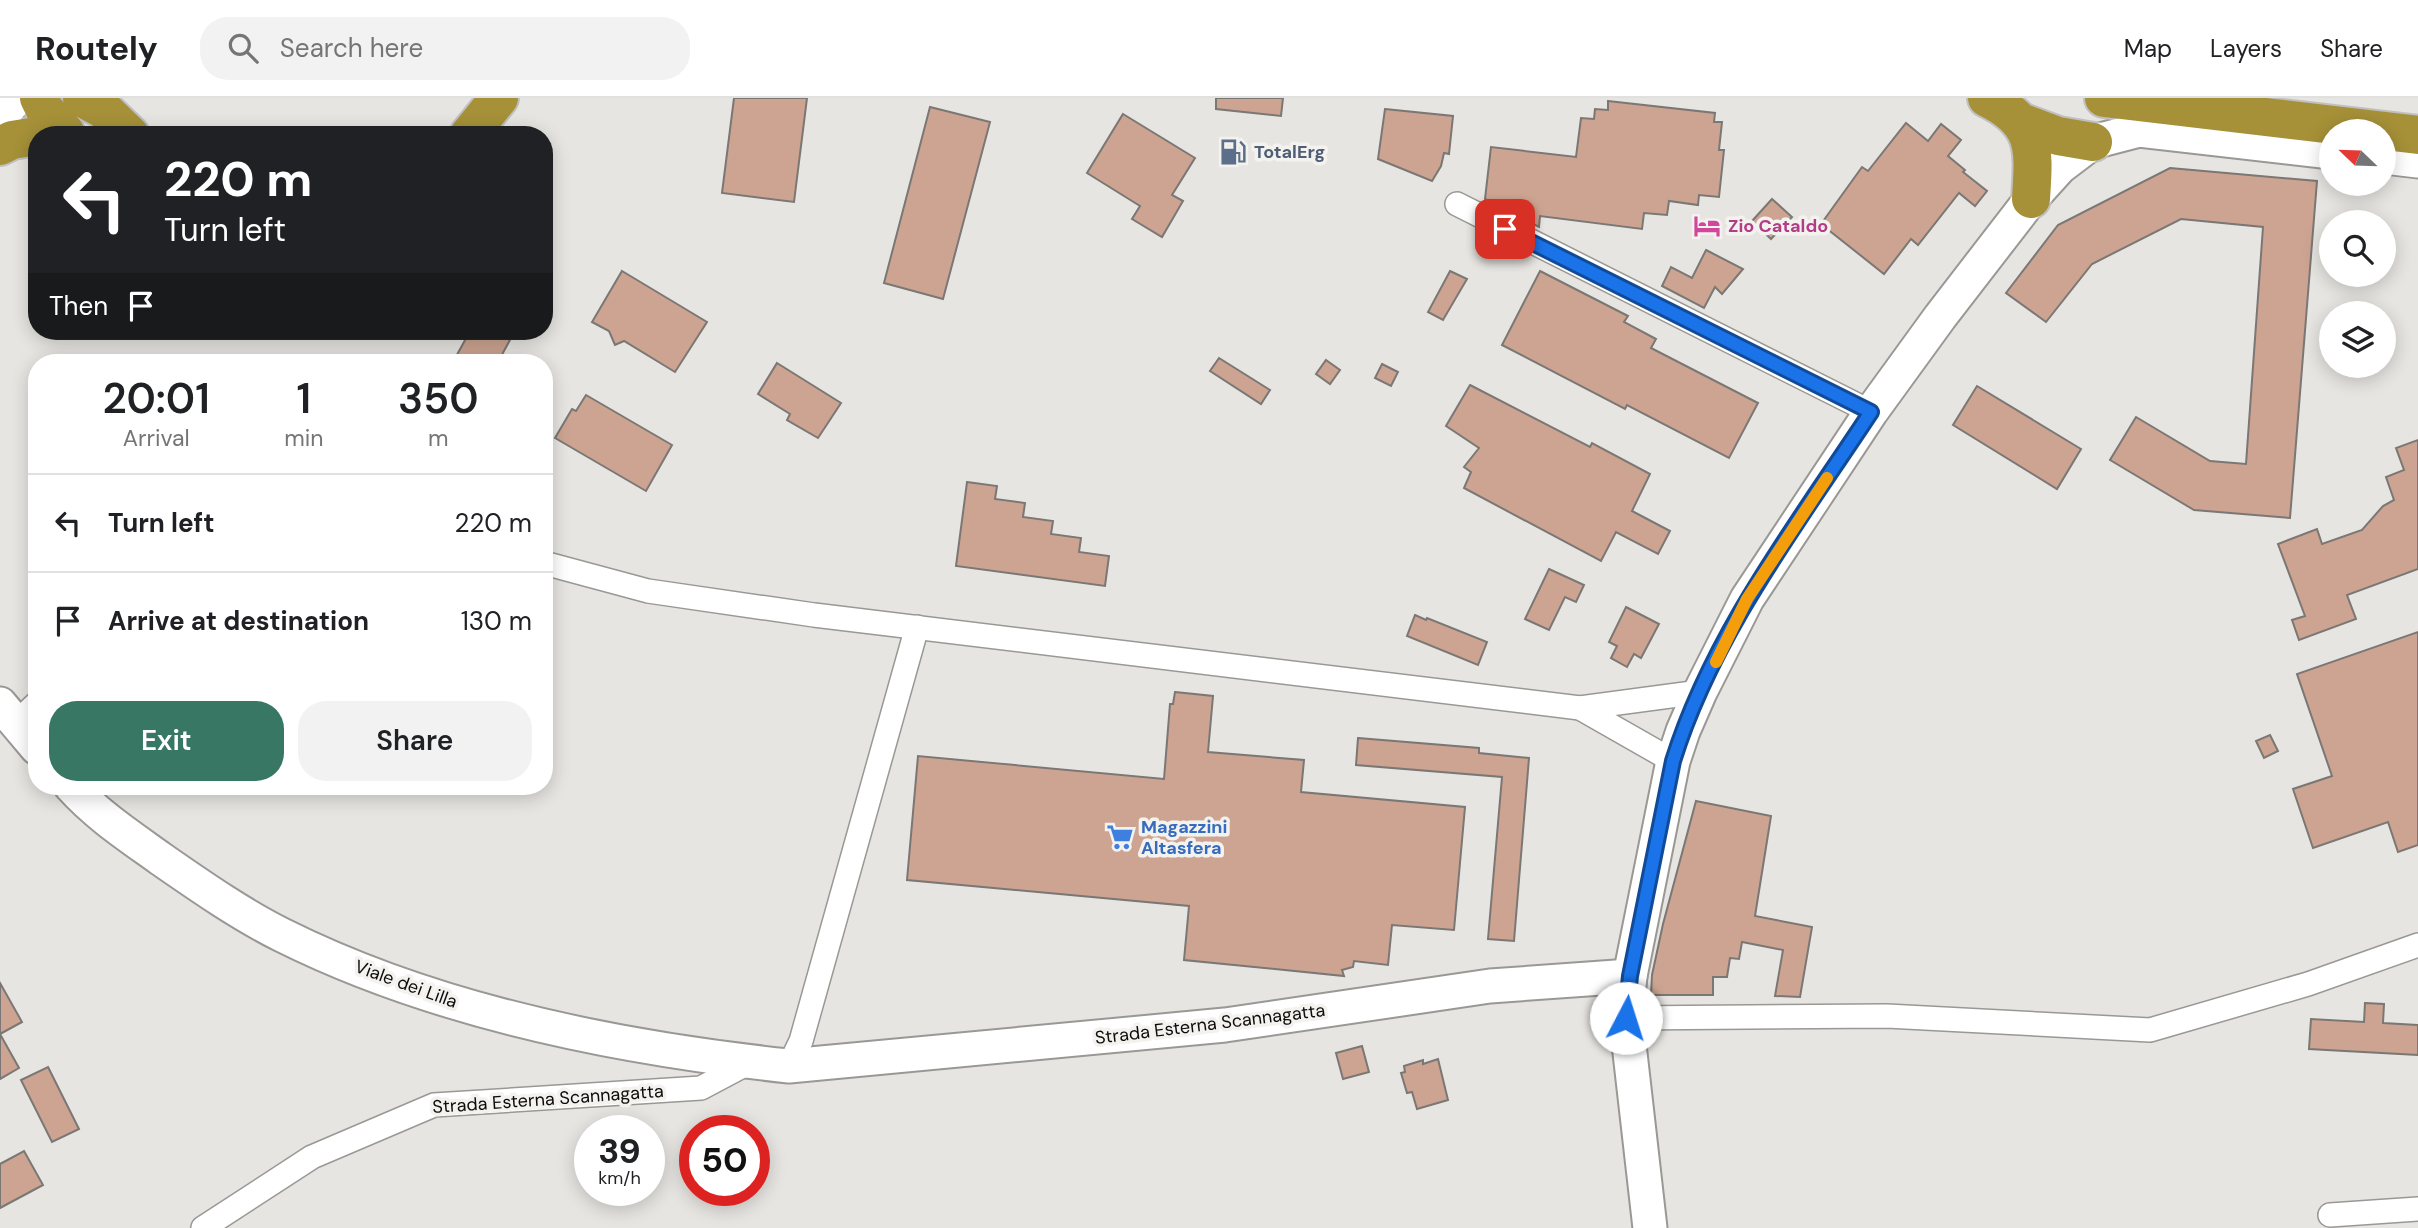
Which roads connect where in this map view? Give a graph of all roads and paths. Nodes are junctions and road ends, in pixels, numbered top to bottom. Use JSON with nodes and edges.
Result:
{"nodes":[{"id":1,"x":17,"y":98,"type":"edge"},
{"id":2,"x":39,"y":98,"type":"edge"},
{"id":3,"x":499,"y":98,"type":"edge"},
{"id":4,"x":1987,"y":98,"type":"edge"},
{"id":5,"x":2104,"y":98,"type":"edge"},
{"id":6,"x":2295,"y":98,"type":"edge"},
{"id":7,"x":2418,"y":112,"type":"edge"},
{"id":8,"x":0,"y":118,"type":"edge"},
{"id":9,"x":73,"y":120,"type":"edge"},
{"id":10,"x":2022,"y":123,"type":"junction"},
{"id":11,"x":55,"y":126,"type":"edge"},
{"id":12,"x":96,"y":126,"type":"edge"},
{"id":13,"x":476,"y":126,"type":"edge"},
{"id":14,"x":28,"y":135,"type":"edge"},
{"id":15,"x":2418,"y":135,"type":"edge"},
{"id":16,"x":2093,"y":142,"type":"junction"},
{"id":17,"x":0,"y":146,"type":"edge"},
{"id":18,"x":2319,"y":151,"type":"edge"},
{"id":19,"x":2396,"y":159,"type":"edge"},
{"id":20,"x":2418,"y":161,"type":"edge"},
{"id":21,"x":2031,"y":199,"type":"junction"},
{"id":22,"x":1457,"y":204,"type":"dead end"},
{"id":23,"x":1871,"y":412,"type":"junction"},
{"id":24,"x":553,"y":566,"type":"edge"},
{"id":25,"x":917,"y":627,"type":"junction"},
{"id":26,"x":1700,"y":691,"type":"junction"},
{"id":27,"x":1580,"y":708,"type":"junction"},
{"id":28,"x":1673,"y":761,"type":"junction"},
{"id":29,"x":79,"y":795,"type":"edge"},
{"id":30,"x":2418,"y":945,"type":"edge"},
{"id":31,"x":1630,"y":976,"type":"junction"},
{"id":32,"x":1626,"y":1018,"type":"junction"},
{"id":33,"x":750,"y":1062,"type":"junction"},
{"id":34,"x":789,"y":1066,"type":"junction"},
{"id":35,"x":2418,"y":1209,"type":"edge"},
{"id":36,"x":2330,"y":1215,"type":"dead end"},
{"id":37,"x":203,"y":1228,"type":"edge"},
{"id":38,"x":1650,"y":1228,"type":"edge"}],
"edges":[{"from":1,"to":8,"type":"street"},
{"from":2,"to":9,"type":"highway"},
{"from":3,"to":13,"type":"highway"},
{"from":4,"to":10,"type":"highway"},
{"from":5,"to":15,"type":"highway"},
{"from":6,"to":7,"type":"highway"},
{"from":9,"to":11,"type":"highway"},
{"from":9,"to":12,"type":"highway"},
{"from":10,"to":16,"type":"highway"},
{"from":10,"to":21,"type":"highway"},
{"from":14,"to":17,"type":"highway"},
{"from":16,"to":18,"type":"street"},
{"from":16,"to":21,"type":"street"},
{"from":19,"to":20,"type":"street"},
{"from":21,"to":23,"type":"street"},
{"from":22,"to":23,"type":"street"},
{"from":23,"to":26,"type":"street"},
{"from":24,"to":25,"type":"street"},
{"from":25,"to":27,"type":"street"},
{"from":25,"to":34,"type":"street"},
{"from":26,"to":27,"type":"street"},
{"from":26,"to":28,"type":"street"},
{"from":27,"to":28,"type":"street"},
{"from":28,"to":31,"type":"street"},
{"from":29,"to":33,"type":"street","name":"Viale dei Lilla"},
{"from":30,"to":32,"type":"street"},
{"from":31,"to":32,"type":"street"},
{"from":31,"to":34,"type":"street","name":"Strada Esterna Scannagatta"},
{"from":32,"to":38,"type":"street"},
{"from":33,"to":34,"type":"street","name":"Viale dei Lilla"},
{"from":33,"to":37,"type":"street","name":"Strada Esterna Scannagatta"},
{"from":35,"to":36,"type":"street"}]}
